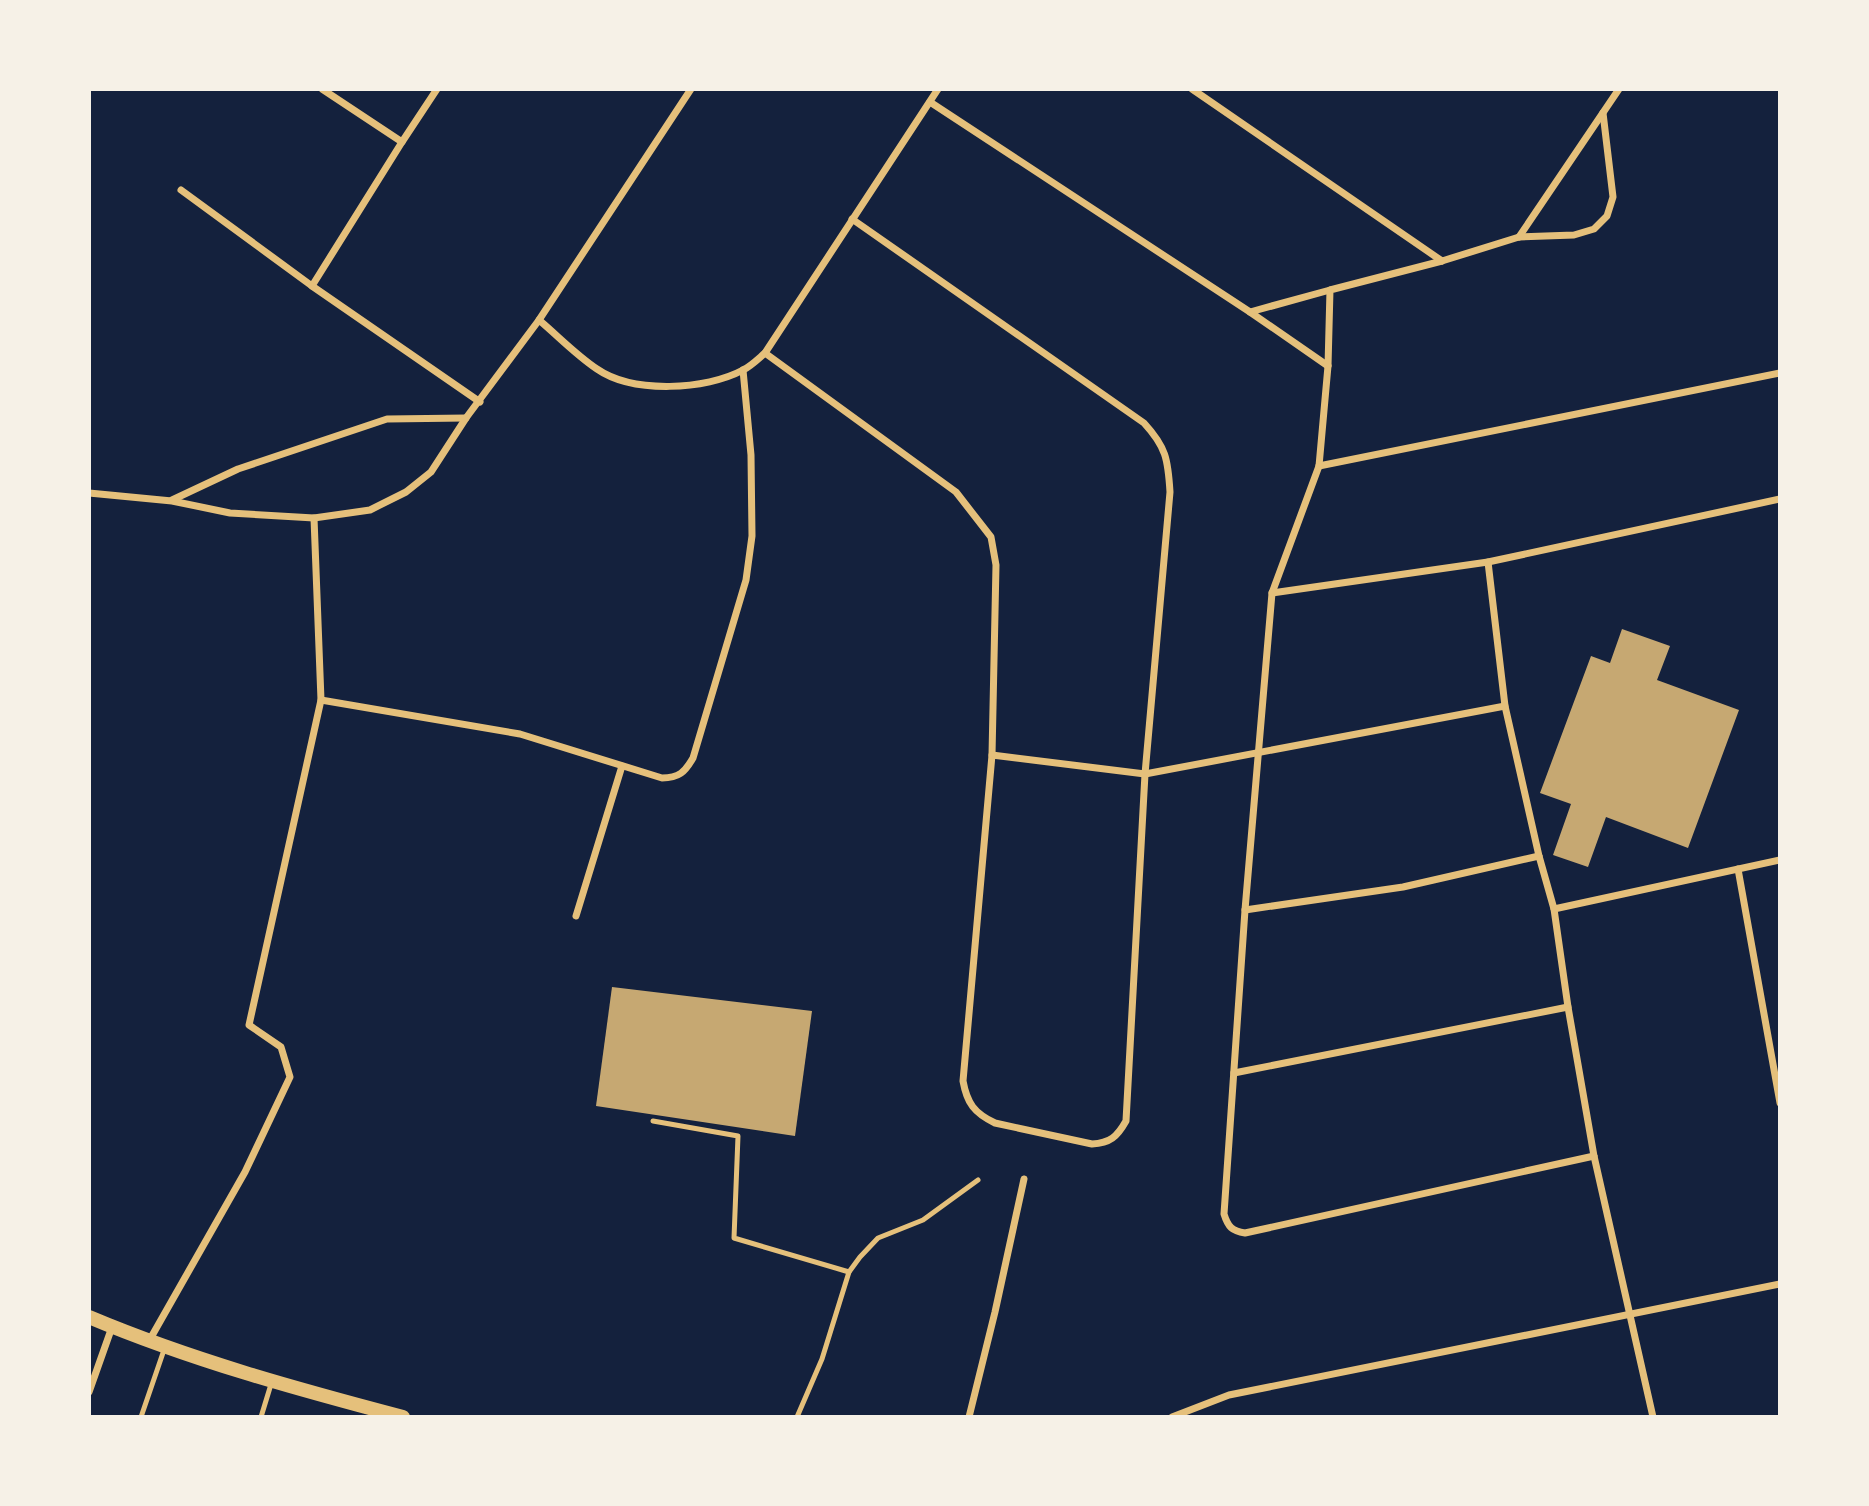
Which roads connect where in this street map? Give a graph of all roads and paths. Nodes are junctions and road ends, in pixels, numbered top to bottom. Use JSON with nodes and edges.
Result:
{"nodes":[{"id":1,"x":322,"y":89,"type":"edge"},
{"id":2,"x":437,"y":89,"type":"edge"},
{"id":3,"x":691,"y":89,"type":"edge"},
{"id":4,"x":938,"y":89,"type":"edge"},
{"id":5,"x":1192,"y":89,"type":"edge"},
{"id":6,"x":1619,"y":89,"type":"edge"},
{"id":7,"x":930,"y":102,"type":"junction"},
{"id":8,"x":1603,"y":113,"type":"junction"},
{"id":9,"x":402,"y":142,"type":"junction"},
{"id":10,"x":181,"y":190,"type":"dead end"},
{"id":11,"x":852,"y":219,"type":"junction"},
{"id":12,"x":1519,"y":237,"type":"junction"},
{"id":13,"x":1442,"y":261,"type":"junction"},
{"id":14,"x":312,"y":286,"type":"junction"},
{"id":15,"x":1330,"y":290,"type":"junction"},
{"id":16,"x":1250,"y":312,"type":"junction"},
{"id":17,"x":539,"y":320,"type":"junction"},
{"id":18,"x":765,"y":353,"type":"junction"},
{"id":19,"x":1328,"y":366,"type":"junction"},
{"id":20,"x":743,"y":370,"type":"junction"},
{"id":21,"x":1780,"y":373,"type":"edge"},
{"id":22,"x":480,"y":402,"type":"junction"},
{"id":23,"x":466,"y":418,"type":"junction"},
{"id":24,"x":1319,"y":467,"type":"junction"},
{"id":25,"x":89,"y":494,"type":"edge"},
{"id":26,"x":1780,"y":499,"type":"edge"},
{"id":27,"x":172,"y":501,"type":"junction"},
{"id":28,"x":314,"y":518,"type":"junction"},
{"id":29,"x":1488,"y":562,"type":"junction"},
{"id":30,"x":1272,"y":593,"type":"junction"},
{"id":31,"x":321,"y":700,"type":"junction"},
{"id":32,"x":1505,"y":706,"type":"junction"},
{"id":33,"x":1259,"y":753,"type":"junction"},
{"id":34,"x":992,"y":755,"type":"junction"},
{"id":35,"x":622,"y":766,"type":"junction"},
{"id":36,"x":1145,"y":774,"type":"junction"},
{"id":37,"x":1539,"y":856,"type":"junction"},
{"id":38,"x":1780,"y":860,"type":"edge"},
{"id":39,"x":1738,"y":869,"type":"junction"},
{"id":40,"x":1554,"y":909,"type":"junction"},
{"id":41,"x":1245,"y":910,"type":"junction"},
{"id":42,"x":576,"y":916,"type":"dead end"},
{"id":43,"x":1567,"y":1007,"type":"junction"},
{"id":44,"x":1234,"y":1073,"type":"junction"},
{"id":45,"x":1780,"y":1103,"type":"edge"},
{"id":46,"x":653,"y":1121,"type":"dead end"},
{"id":47,"x":1594,"y":1156,"type":"junction"},
{"id":48,"x":1024,"y":1178,"type":"dead end"},
{"id":49,"x":978,"y":1180,"type":"dead end"},
{"id":50,"x":849,"y":1272,"type":"junction"},
{"id":51,"x":1780,"y":1284,"type":"edge"},
{"id":52,"x":1630,"y":1314,"type":"junction"},
{"id":53,"x":89,"y":1317,"type":"edge"},
{"id":54,"x":113,"y":1327,"type":"junction"},
{"id":55,"x":149,"y":1341,"type":"junction"},
{"id":56,"x":165,"y":1347,"type":"junction"},
{"id":57,"x":272,"y":1381,"type":"junction"},
{"id":58,"x":89,"y":1392,"type":"edge"},
{"id":59,"x":141,"y":1417,"type":"edge"},
{"id":60,"x":261,"y":1417,"type":"edge"},
{"id":61,"x":403,"y":1417,"type":"edge"},
{"id":62,"x":797,"y":1417,"type":"edge"},
{"id":63,"x":969,"y":1417,"type":"edge"},
{"id":64,"x":1172,"y":1417,"type":"edge"},
{"id":65,"x":1653,"y":1417,"type":"edge"}],
"edges":[{"from":1,"to":9,"type":"street"},
{"from":2,"to":9,"type":"street"},
{"from":3,"to":17,"type":"street"},
{"from":4,"to":7,"type":"street"},
{"from":5,"to":13,"type":"street"},
{"from":6,"to":8,"type":"street"},
{"from":7,"to":11,"type":"street"},
{"from":7,"to":16,"type":"street"},
{"from":8,"to":12,"type":"street"},
{"from":8,"to":12,"type":"street"},
{"from":9,"to":14,"type":"street"},
{"from":10,"to":14,"type":"street"},
{"from":11,"to":18,"type":"street"},
{"from":11,"to":36,"type":"street"},
{"from":12,"to":13,"type":"street"},
{"from":13,"to":15,"type":"street"},
{"from":14,"to":22,"type":"street"},
{"from":15,"to":16,"type":"street"},
{"from":15,"to":19,"type":"street"},
{"from":16,"to":19,"type":"street"},
{"from":17,"to":20,"type":"street"},
{"from":17,"to":22,"type":"street"},
{"from":18,"to":20,"type":"street"},
{"from":18,"to":34,"type":"street"},
{"from":19,"to":24,"type":"street"},
{"from":20,"to":35,"type":"street"},
{"from":21,"to":24,"type":"street"},
{"from":22,"to":23,"type":"street"},
{"from":23,"to":27,"type":"street"},
{"from":23,"to":28,"type":"street"},
{"from":24,"to":30,"type":"street"},
{"from":25,"to":27,"type":"street"},
{"from":26,"to":29,"type":"street"},
{"from":27,"to":28,"type":"street"},
{"from":28,"to":31,"type":"street"},
{"from":29,"to":30,"type":"street"},
{"from":29,"to":32,"type":"street"},
{"from":30,"to":33,"type":"street"},
{"from":31,"to":35,"type":"street"},
{"from":31,"to":55,"type":"street"},
{"from":32,"to":33,"type":"street"},
{"from":32,"to":37,"type":"street"},
{"from":33,"to":36,"type":"street"},
{"from":33,"to":41,"type":"street"},
{"from":34,"to":36,"type":"street"},
{"from":34,"to":36,"type":"street"},
{"from":35,"to":42,"type":"street"},
{"from":37,"to":40,"type":"street"},
{"from":37,"to":41,"type":"street"},
{"from":38,"to":39,"type":"street"},
{"from":39,"to":40,"type":"street"},
{"from":39,"to":45,"type":"street"},
{"from":40,"to":43,"type":"street"},
{"from":41,"to":44,"type":"street"},
{"from":43,"to":44,"type":"street"},
{"from":43,"to":47,"type":"street"},
{"from":44,"to":47,"type":"street"},
{"from":46,"to":50,"type":"lane"},
{"from":47,"to":52,"type":"street"},
{"from":48,"to":63,"type":"street"},
{"from":49,"to":50,"type":"lane"},
{"from":50,"to":62,"type":"lane"},
{"from":51,"to":52,"type":"street"},
{"from":52,"to":64,"type":"street"},
{"from":52,"to":65,"type":"street"},
{"from":53,"to":54,"type":"main road"},
{"from":54,"to":55,"type":"main road"},
{"from":54,"to":58,"type":"street"},
{"from":55,"to":56,"type":"main road"},
{"from":56,"to":57,"type":"main road"},
{"from":56,"to":59,"type":"lane"},
{"from":57,"to":60,"type":"lane"},
{"from":57,"to":61,"type":"main road"}]}
